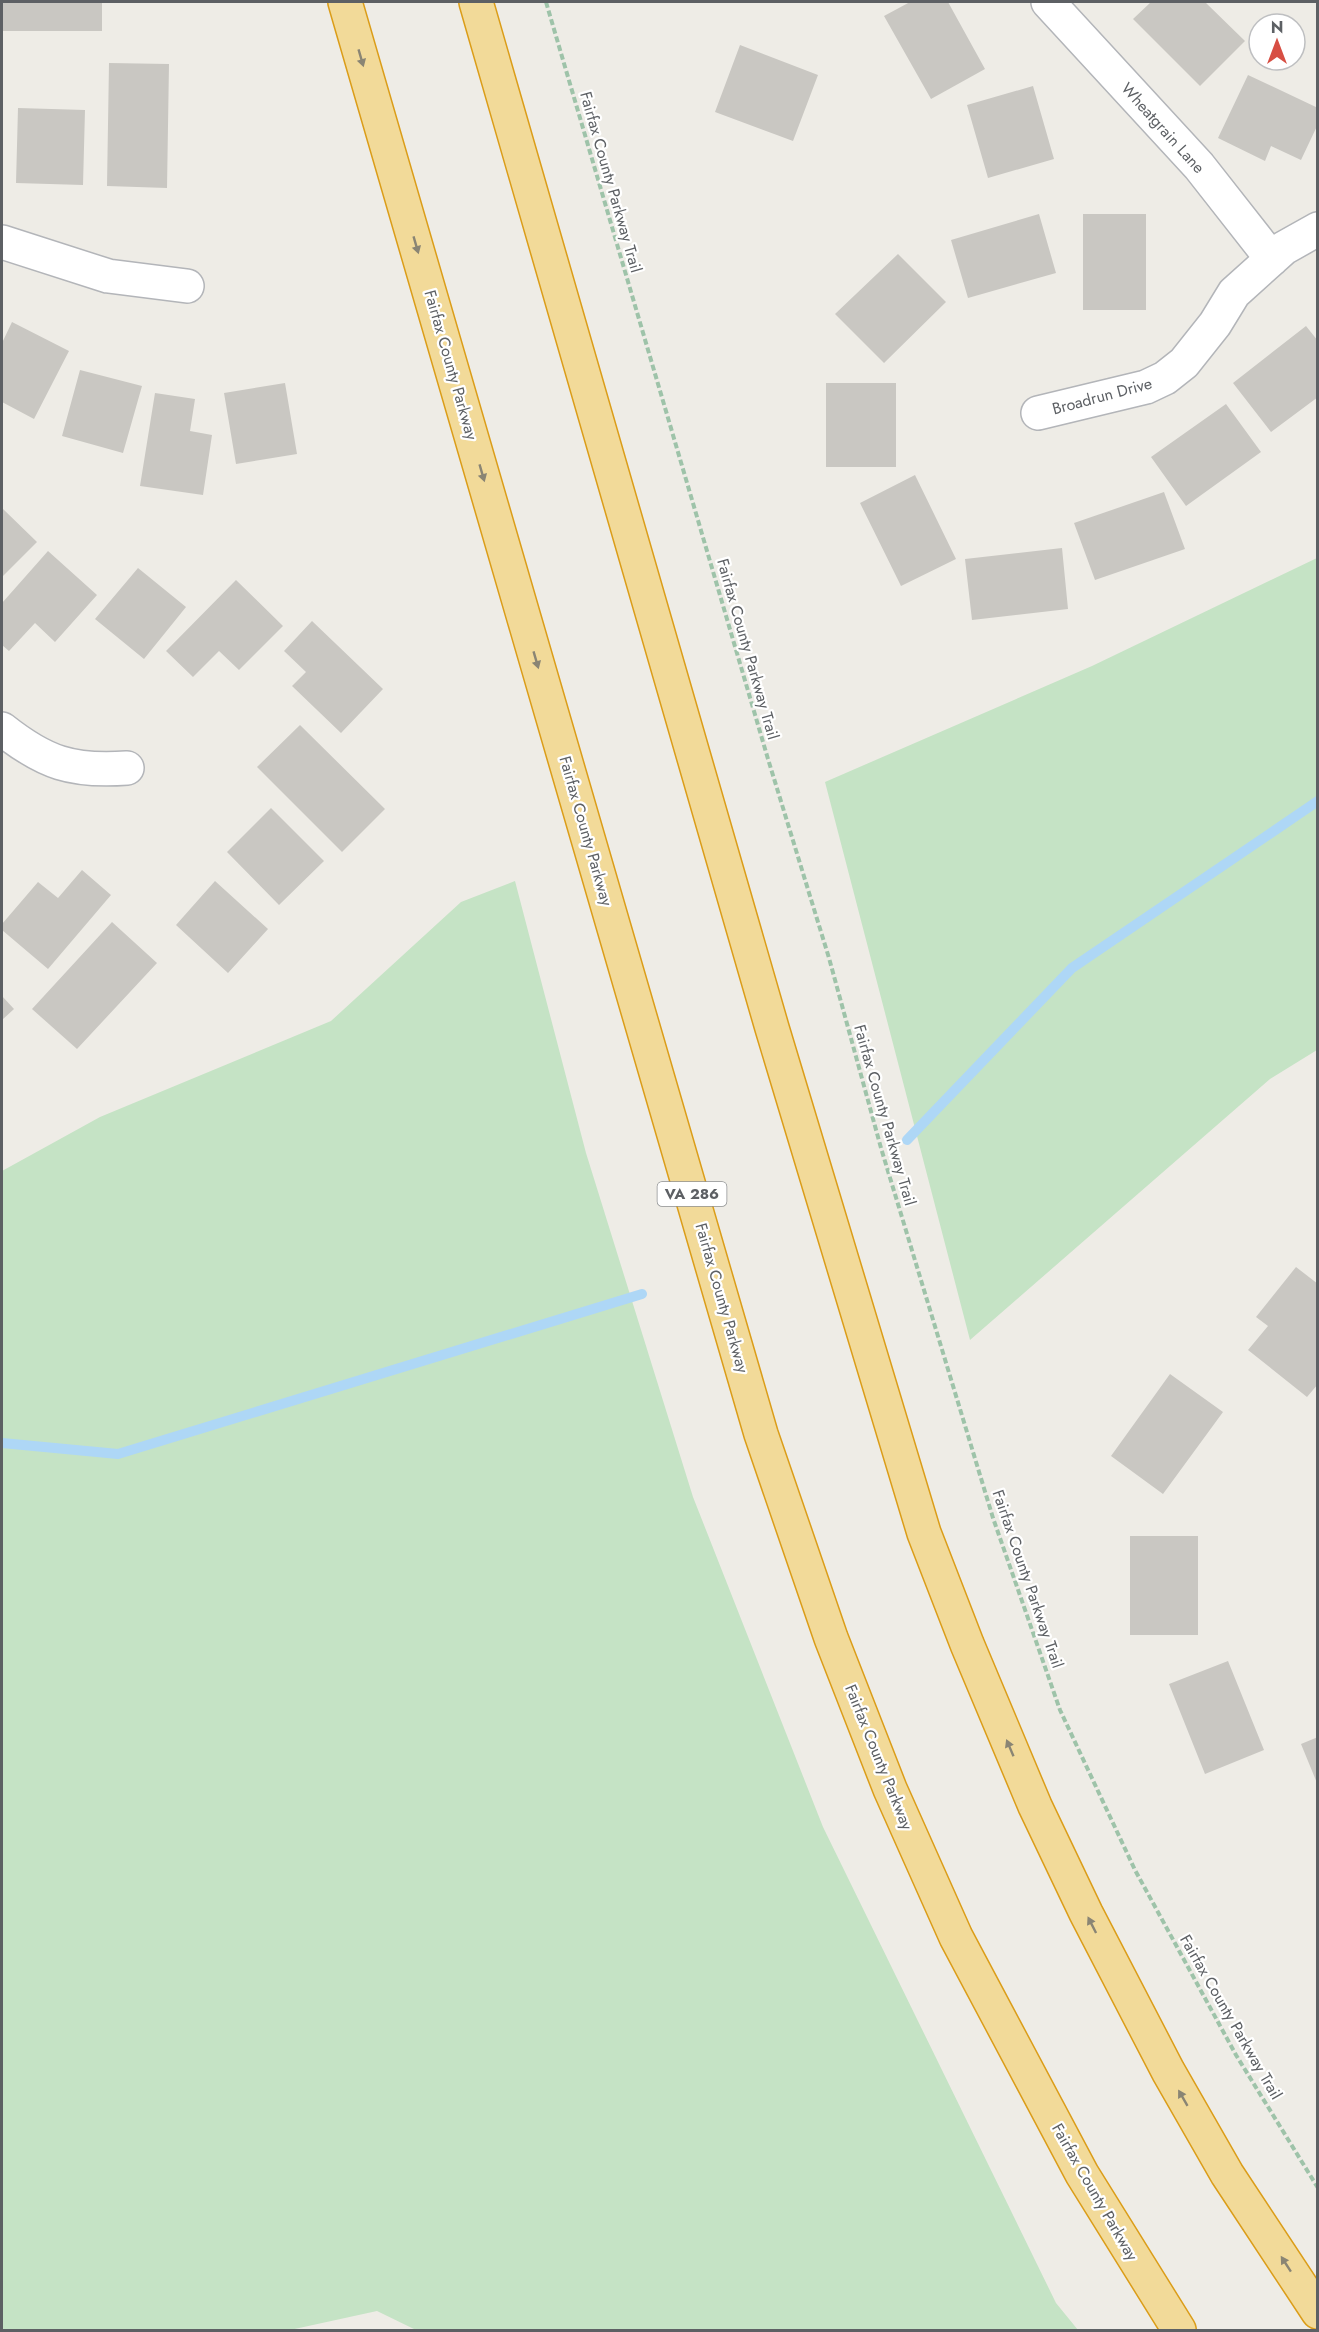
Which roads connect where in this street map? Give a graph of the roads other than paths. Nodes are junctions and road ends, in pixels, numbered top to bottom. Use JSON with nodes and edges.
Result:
{"nodes":[{"id":1,"x":345,"y":2,"type":"edge"},
{"id":2,"x":476,"y":2,"type":"edge"},
{"id":3,"x":1048,"y":2,"type":"edge"},
{"id":4,"x":1317,"y":229,"type":"edge"},
{"id":5,"x":2,"y":242,"type":"edge"},
{"id":6,"x":1272,"y":259,"type":"junction"},
{"id":7,"x":187,"y":286,"type":"dead end"},
{"id":8,"x":1038,"y":413,"type":"dead end"},
{"id":9,"x":2,"y":729,"type":"edge"},
{"id":10,"x":127,"y":768,"type":"dead end"},
{"id":11,"x":1317,"y":2313,"type":"edge"},
{"id":12,"x":1179,"y":2331,"type":"edge"}],
"edges":[{"from":1,"to":12,"type":"highway","name":"Fairfax County Parkway","number":"VA 286","one_way":true},
{"from":11,"to":2,"type":"highway","one_way":true},
{"from":3,"to":6,"type":"street","name":"Wheatgrain Lane"},
{"from":4,"to":6,"type":"street","name":"Broadrun Drive"},
{"from":5,"to":7,"type":"street"},
{"from":6,"to":8,"type":"street","name":"Broadrun Drive"},
{"from":9,"to":10,"type":"street"}]}
